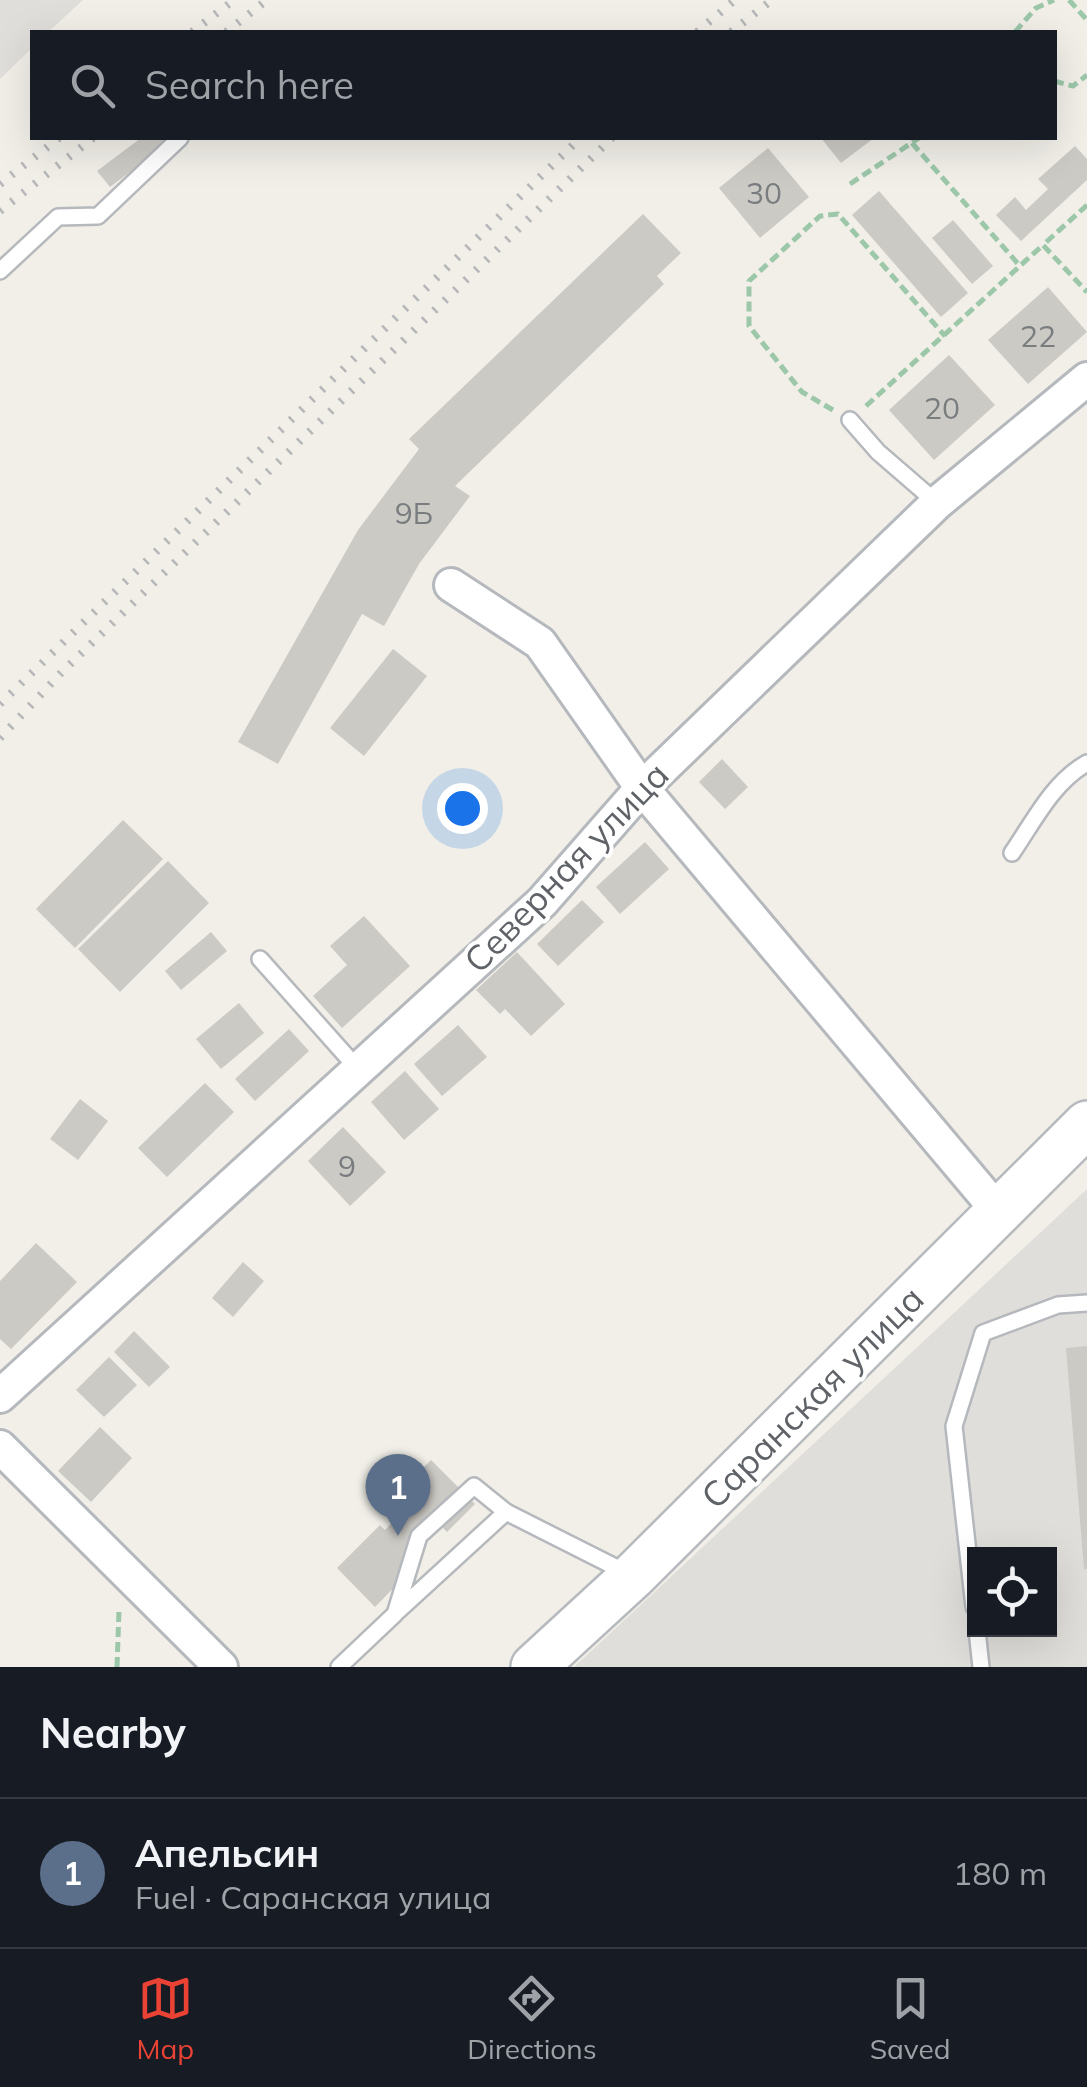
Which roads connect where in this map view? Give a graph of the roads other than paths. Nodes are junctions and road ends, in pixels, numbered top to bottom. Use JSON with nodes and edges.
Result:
{"nodes":[{"id":1,"x":178,"y":140,"type":"edge"},
{"id":2,"x":0,"y":271,"type":"edge"},
{"id":3,"x":1087,"y":379,"type":"edge"},
{"id":4,"x":850,"y":420,"type":"road end"},
{"id":5,"x":937,"y":503,"type":"junction"},
{"id":6,"x":451,"y":585,"type":"dead end"},
{"id":7,"x":1081,"y":767,"type":"edge"},
{"id":8,"x":1087,"y":784,"type":"edge"},
{"id":9,"x":642,"y":788,"type":"junction"},
{"id":10,"x":1012,"y":853,"type":"dead end"},
{"id":11,"x":260,"y":959,"type":"dead end"},
{"id":12,"x":358,"y":1068,"type":"junction"},
{"id":13,"x":1087,"y":1124,"type":"edge"},
{"id":14,"x":998,"y":1211,"type":"junction"},
{"id":15,"x":1087,"y":1302,"type":"edge"},
{"id":16,"x":0,"y":1396,"type":"edge"},
{"id":17,"x":0,"y":1448,"type":"edge"},
{"id":18,"x":506,"y":1512,"type":"junction"},
{"id":19,"x":967,"y":1547,"type":"edge"},
{"id":20,"x":633,"y":1576,"type":"junction"},
{"id":21,"x":395,"y":1614,"type":"junction"},
{"id":22,"x":978,"y":1637,"type":"edge"},
{"id":23,"x":220,"y":1667,"type":"edge"},
{"id":24,"x":339,"y":1667,"type":"edge"},
{"id":25,"x":534,"y":1667,"type":"edge"},
{"id":26,"x":981,"y":1667,"type":"edge"}],
"edges":[{"from":1,"to":2,"type":"lane"},
{"from":3,"to":5,"type":"street","name":"Северная улица"},
{"from":4,"to":5,"type":"lane"},
{"from":5,"to":9,"type":"street","name":"Северная улица"},
{"from":6,"to":9,"type":"street"},
{"from":7,"to":8,"type":"lane"},
{"from":7,"to":10,"type":"lane"},
{"from":9,"to":12,"type":"street","name":"Северная улица"},
{"from":9,"to":14,"type":"street"},
{"from":11,"to":12,"type":"lane"},
{"from":12,"to":16,"type":"street","name":"Северная улица"},
{"from":13,"to":14,"type":"main road","name":"Саранская улица"},
{"from":14,"to":20,"type":"main road","name":"Саранская улица"},
{"from":15,"to":19,"type":"lane"},
{"from":17,"to":23,"type":"street"},
{"from":18,"to":20,"type":"lane"},
{"from":18,"to":21,"type":"lane"},
{"from":18,"to":21,"type":"lane"},
{"from":20,"to":25,"type":"main road","name":"Саранская улица"},
{"from":21,"to":24,"type":"lane"},
{"from":22,"to":26,"type":"lane"}]}
